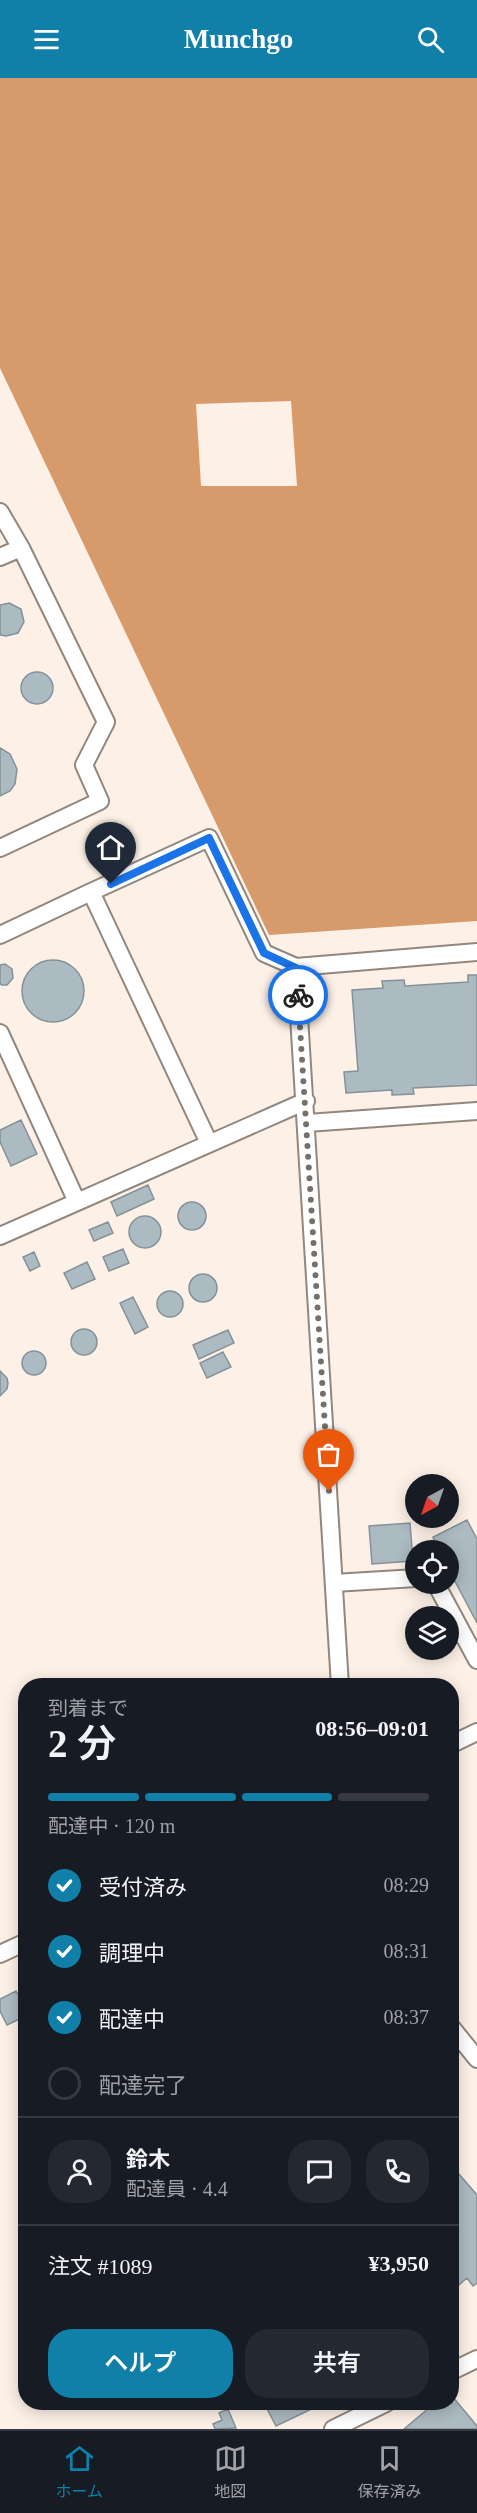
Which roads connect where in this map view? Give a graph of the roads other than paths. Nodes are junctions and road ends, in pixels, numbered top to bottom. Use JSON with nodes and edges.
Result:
{"nodes":[{"id":1,"x":0,"y":512,"type":"edge"},
{"id":2,"x":21,"y":548,"type":"junction"},
{"id":3,"x":0,"y":557,"type":"edge"},
{"id":4,"x":0,"y":848,"type":"edge"},
{"id":5,"x":91,"y":892,"type":"junction"},
{"id":6,"x":0,"y":935,"type":"edge"},
{"id":7,"x":477,"y":952,"type":"edge"},
{"id":8,"x":296,"y":968,"type":"junction"},
{"id":9,"x":0,"y":1034,"type":"edge"},
{"id":10,"x":306,"y":1101,"type":"junction"},
{"id":11,"x":477,"y":1111,"type":"edge"},
{"id":12,"x":307,"y":1123,"type":"junction"},
{"id":13,"x":209,"y":1143,"type":"junction"},
{"id":14,"x":77,"y":1202,"type":"junction"},
{"id":15,"x":0,"y":1236,"type":"edge"},
{"id":16,"x":405,"y":1579,"type":"edge"},
{"id":17,"x":334,"y":1583,"type":"junction"},
{"id":18,"x":441,"y":1594,"type":"edge"},
{"id":19,"x":477,"y":1660,"type":"edge"},
{"id":20,"x":340,"y":1678,"type":"edge"},
{"id":21,"x":477,"y":1732,"type":"edge"},
{"id":22,"x":459,"y":1741,"type":"edge"},
{"id":23,"x":18,"y":1946,"type":"edge"},
{"id":24,"x":0,"y":1954,"type":"edge"},
{"id":25,"x":459,"y":2037,"type":"edge"},
{"id":26,"x":477,"y":2059,"type":"edge"},
{"id":27,"x":477,"y":2359,"type":"edge"},
{"id":28,"x":459,"y":2368,"type":"edge"},
{"id":29,"x":372,"y":2410,"type":"edge"},
{"id":30,"x":333,"y":2429,"type":"edge"}],
"edges":[{"from":1,"to":2,"type":"street"},
{"from":2,"to":3,"type":"street"},
{"from":2,"to":4,"type":"street"},
{"from":5,"to":6,"type":"street"},
{"from":5,"to":8,"type":"street"},
{"from":5,"to":13,"type":"street"},
{"from":7,"to":8,"type":"street"},
{"from":8,"to":10,"type":"street"},
{"from":9,"to":14,"type":"street"},
{"from":10,"to":12,"type":"street"},
{"from":10,"to":13,"type":"street"},
{"from":11,"to":12,"type":"street"},
{"from":12,"to":17,"type":"street"},
{"from":13,"to":14,"type":"street"},
{"from":14,"to":15,"type":"street"},
{"from":16,"to":17,"type":"street"},
{"from":17,"to":20,"type":"street"},
{"from":18,"to":19,"type":"street"},
{"from":21,"to":22,"type":"street"},
{"from":23,"to":24,"type":"street"},
{"from":25,"to":26,"type":"street"},
{"from":27,"to":28,"type":"street"},
{"from":29,"to":30,"type":"street"}]}
